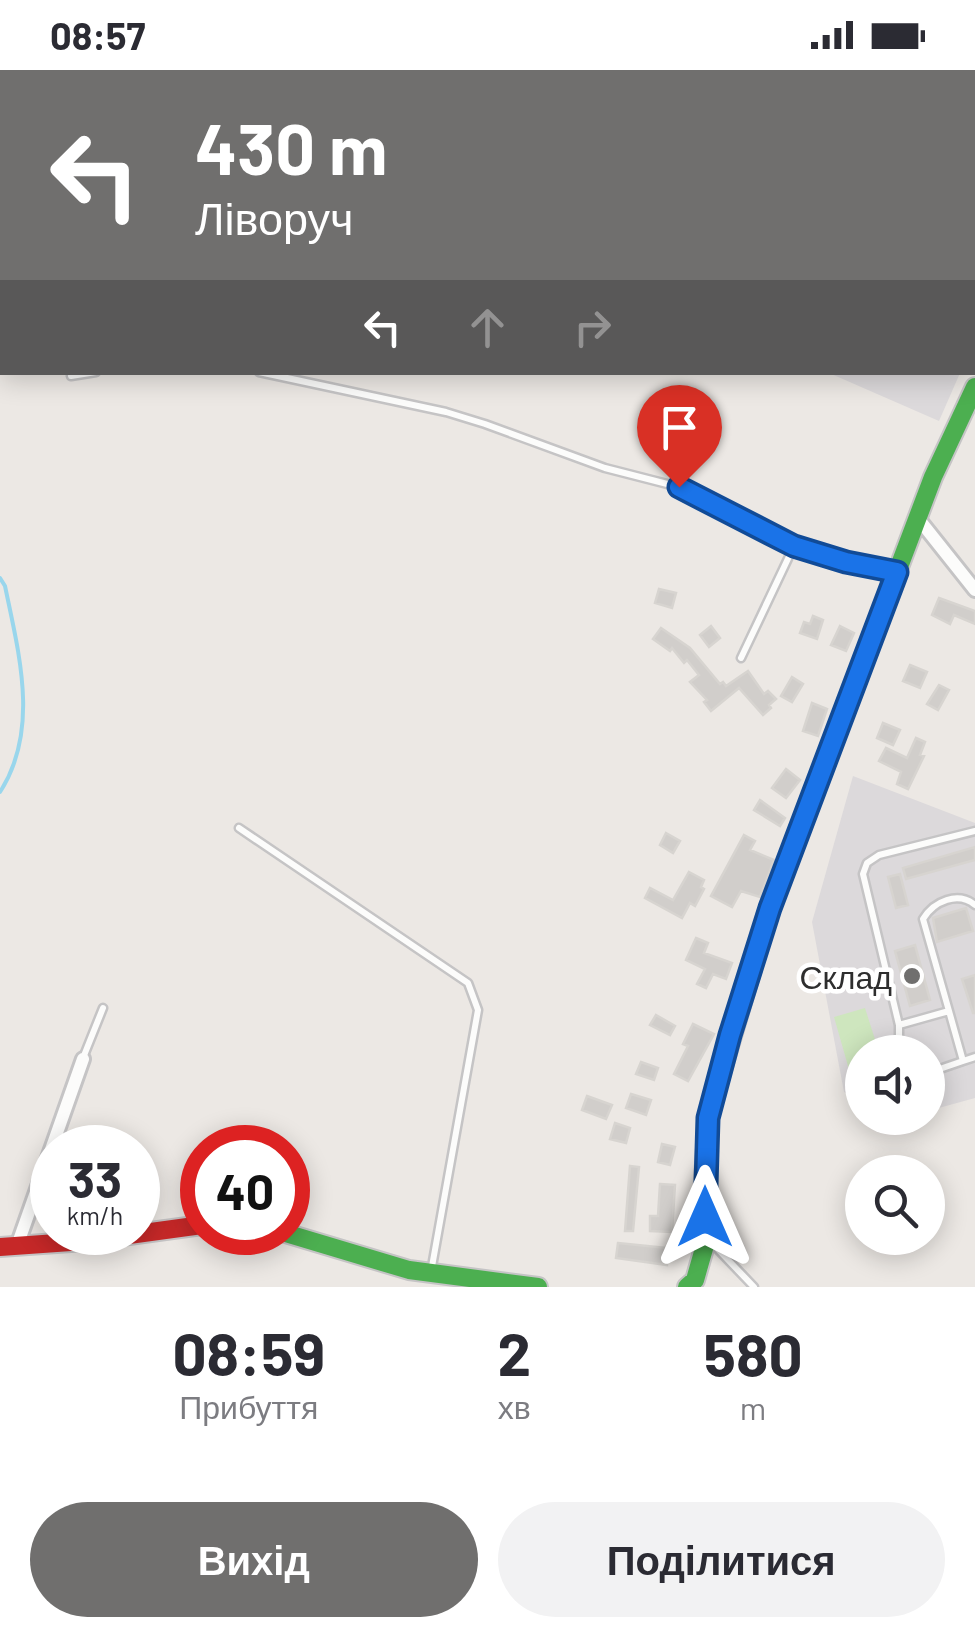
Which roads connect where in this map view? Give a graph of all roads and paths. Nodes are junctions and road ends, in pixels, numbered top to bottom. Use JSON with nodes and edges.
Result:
{"nodes":[{"id":1,"x":77,"y":375,"type":"edge"},
{"id":2,"x":273,"y":375,"type":"edge"},
{"id":3,"x":71,"y":376,"type":"dead end"},
{"id":4,"x":975,"y":386,"type":"edge"},
{"id":5,"x":917,"y":517,"type":"junction"},
{"id":6,"x":794,"y":546,"type":"junction"},
{"id":7,"x":897,"y":572,"type":"junction"},
{"id":8,"x":975,"y":590,"type":"edge"},
{"id":9,"x":741,"y":658,"type":"dead end"},
{"id":10,"x":239,"y":828,"type":"dead end"},
{"id":11,"x":975,"y":831,"type":"edge"},
{"id":12,"x":975,"y":905,"type":"edge"},
{"id":13,"x":102,"y":1008,"type":"dead end"},
{"id":14,"x":950,"y":1011,"type":"junction"},
{"id":15,"x":899,"y":1025,"type":"junction"},
{"id":16,"x":899,"y":1035,"type":"edge"},
{"id":17,"x":975,"y":1058,"type":"edge"},
{"id":18,"x":83,"y":1059,"type":"joint"},
{"id":19,"x":963,"y":1061,"type":"junction"},
{"id":20,"x":945,"y":1067,"type":"edge"},
{"id":21,"x":180,"y":1228,"type":"edge"},
{"id":22,"x":707,"y":1238,"type":"junction"},
{"id":23,"x":310,"y":1244,"type":"edge"},
{"id":24,"x":9,"y":1246,"type":"edge"},
{"id":25,"x":431,"y":1274,"type":"junction"},
{"id":26,"x":538,"y":1287,"type":"edge"},
{"id":27,"x":688,"y":1287,"type":"edge"},
{"id":28,"x":754,"y":1287,"type":"edge"}],
"edges":[{"from":1,"to":3,"type":"lane"},
{"from":2,"to":6,"type":"lane"},
{"from":4,"to":5,"type":"street"},
{"from":5,"to":7,"type":"street"},
{"from":5,"to":8,"type":"street"},
{"from":6,"to":7,"type":"lane"},
{"from":6,"to":9,"type":"lane"},
{"from":7,"to":22,"type":"street"},
{"from":10,"to":25,"type":"lane"},
{"from":11,"to":15,"type":"lane"},
{"from":12,"to":14,"type":"lane"},
{"from":13,"to":18,"type":"lane"},
{"from":14,"to":15,"type":"lane"},
{"from":14,"to":19,"type":"lane"},
{"from":15,"to":16,"type":"lane"},
{"from":17,"to":19,"type":"lane"},
{"from":18,"to":24,"type":"street"},
{"from":19,"to":20,"type":"lane"},
{"from":21,"to":24,"type":"street"},
{"from":22,"to":27,"type":"street"},
{"from":22,"to":28,"type":"lane"},
{"from":23,"to":25,"type":"street"},
{"from":25,"to":26,"type":"street"}]}
